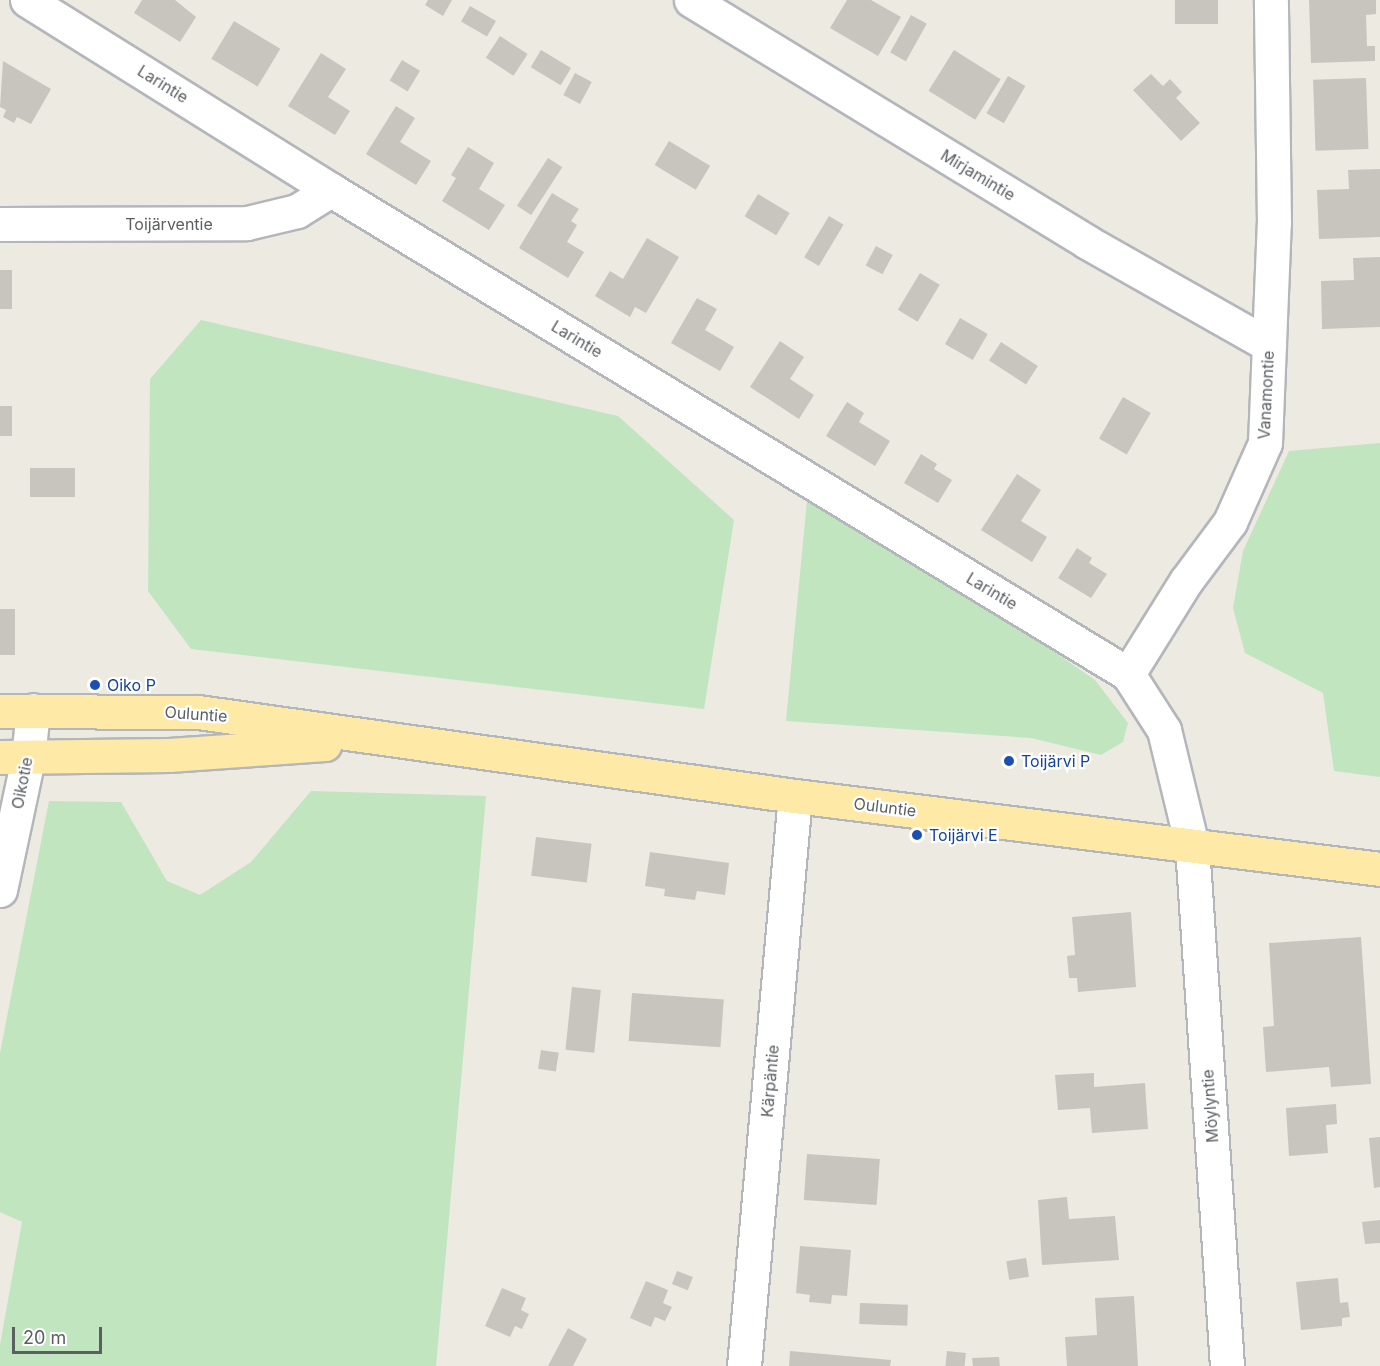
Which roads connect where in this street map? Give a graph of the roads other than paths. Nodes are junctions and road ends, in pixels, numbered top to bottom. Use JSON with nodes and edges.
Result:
{"nodes":[{"id":1,"x":27,"y":0,"type":"edge"},
{"id":2,"x":691,"y":0,"type":"edge"},
{"id":3,"x":1271,"y":0,"type":"edge"},
{"id":4,"x":331,"y":190,"type":"junction"},
{"id":5,"x":0,"y":224,"type":"edge"},
{"id":6,"x":1269,"y":345,"type":"junction"},
{"id":7,"x":1128,"y":674,"type":"junction"},
{"id":8,"x":33,"y":710,"type":"junction"},
{"id":9,"x":0,"y":711,"type":"edge"},
{"id":10,"x":390,"y":739,"type":"junction"},
{"id":11,"x":14,"y":758,"type":"edge"},
{"id":12,"x":795,"y":796,"type":"junction"},
{"id":13,"x":1192,"y":846,"type":"junction"},
{"id":14,"x":1380,"y":869,"type":"edge"},
{"id":15,"x":0,"y":890,"type":"edge"},
{"id":16,"x":744,"y":1366,"type":"edge"},
{"id":17,"x":1227,"y":1366,"type":"edge"}],
"edges":[{"from":1,"to":4,"type":"street","name":"Larintie"},
{"from":2,"to":6,"type":"street","name":"Mirjamintie"},
{"from":3,"to":6,"type":"street","name":"Vanamontie"},
{"from":4,"to":5,"type":"street","name":"Toijärventie"},
{"from":4,"to":7,"type":"street","name":"Larintie"},
{"from":6,"to":7,"type":"street","name":"Vanamontie"},
{"from":7,"to":13,"type":"street"},
{"from":8,"to":9,"type":"main road","name":"Ouluntie"},
{"from":8,"to":10,"type":"main road","name":"Ouluntie"},
{"from":8,"to":11,"type":"street","name":"Oikotie"},
{"from":10,"to":11,"type":"main road","name":"Ouluntie"},
{"from":10,"to":12,"type":"main road","name":"Ouluntie"},
{"from":11,"to":15,"type":"street","name":"Oikotie"},
{"from":12,"to":13,"type":"main road","name":"Ouluntie"},
{"from":12,"to":16,"type":"street","name":"Kärpäntie"},
{"from":13,"to":14,"type":"main road","name":"Ouluntie"},
{"from":13,"to":17,"type":"street","name":"Möylyntie"}]}
